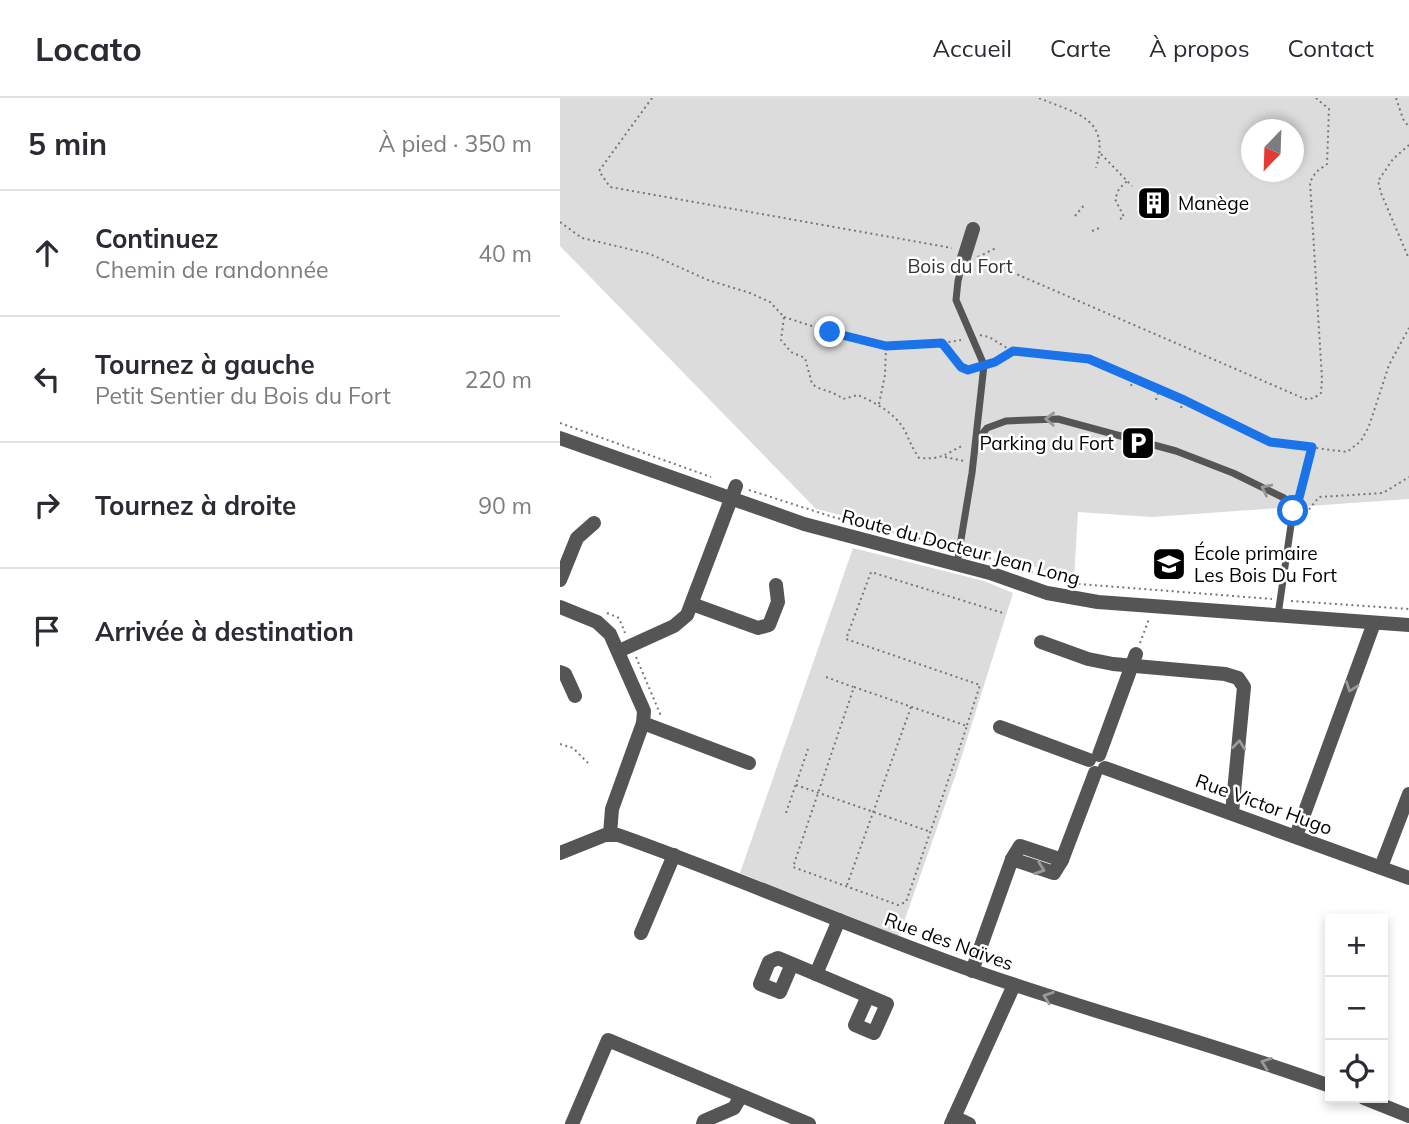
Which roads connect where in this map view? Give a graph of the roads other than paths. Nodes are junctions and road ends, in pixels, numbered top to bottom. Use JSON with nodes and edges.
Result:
{"nodes":[{"id":1,"x":972,"y":229,"type":"dead end"},
{"id":2,"x":963,"y":261,"type":"joint"},
{"id":3,"x":560,"y":438,"type":"edge"},
{"id":4,"x":976,"y":442,"type":"junction"},
{"id":5,"x":734,"y":492,"type":"junction"},
{"id":6,"x":594,"y":523,"type":"dead end"},
{"id":7,"x":957,"y":564,"type":"junction"},
{"id":8,"x":560,"y":580,"type":"edge"},
{"id":9,"x":776,"y":585,"type":"dead end"},
{"id":10,"x":692,"y":604,"type":"junction"},
{"id":11,"x":561,"y":611,"type":"edge"},
{"id":12,"x":1278,"y":615,"type":"junction"},
{"id":13,"x":1374,"y":623,"type":"junction"},
{"id":14,"x":1409,"y":625,"type":"edge"},
{"id":15,"x":1041,"y":642,"type":"dead end"},
{"id":16,"x":626,"y":650,"type":"junction"},
{"id":17,"x":1134,"y":660,"type":"junction"},
{"id":18,"x":560,"y":672,"type":"edge"},
{"id":19,"x":575,"y":696,"type":"dead end"},
{"id":20,"x":650,"y":723,"type":"junction"},
{"id":21,"x":1000,"y":727,"type":"dead end"},
{"id":22,"x":749,"y":763,"type":"dead end"},
{"id":23,"x":1097,"y":764,"type":"junction"},
{"id":24,"x":1409,"y":794,"type":"edge"},
{"id":25,"x":1232,"y":813,"type":"junction"},
{"id":26,"x":610,"y":834,"type":"junction"},
{"id":27,"x":1296,"y":836,"type":"junction"},
{"id":28,"x":560,"y":853,"type":"edge"},
{"id":29,"x":674,"y":855,"type":"junction"},
{"id":30,"x":1381,"y":867,"type":"junction"},
{"id":31,"x":1409,"y":877,"type":"edge"},
{"id":32,"x":839,"y":920,"type":"junction"},
{"id":33,"x":641,"y":933,"type":"dead end"},
{"id":34,"x":792,"y":964,"type":"dead end"},
{"id":35,"x":972,"y":971,"type":"junction"},
{"id":36,"x":816,"y":974,"type":"junction"},
{"id":37,"x":1014,"y":985,"type":"junction"},
{"id":38,"x":868,"y":996,"type":"dead end"},
{"id":39,"x":1325,"y":1084,"type":"edge"},
{"id":40,"x":741,"y":1096,"type":"junction"},
{"id":41,"x":1376,"y":1103,"type":"edge"},
{"id":42,"x":1409,"y":1116,"type":"edge"},
{"id":43,"x":953,"y":1121,"type":"edge"},
{"id":44,"x":572,"y":1124,"type":"edge"},
{"id":45,"x":703,"y":1124,"type":"edge"},
{"id":46,"x":808,"y":1124,"type":"edge"},
{"id":47,"x":969,"y":1124,"type":"edge"}],
"edges":[{"from":1,"to":2,"type":"street","bridge":true},
{"from":2,"to":4,"type":"lane"},
{"from":3,"to":5,"type":"street","name":"Route du Docteur Jean Long"},
{"from":4,"to":7,"type":"lane"},
{"from":12,"to":4,"type":"lane","one_way":true},
{"from":5,"to":7,"type":"street","name":"Route du Docteur Jean Long"},
{"from":5,"to":10,"type":"street"},
{"from":6,"to":8,"type":"street"},
{"from":7,"to":12,"type":"street","name":"Route du Docteur Jean Long"},
{"from":9,"to":10,"type":"street"},
{"from":10,"to":16,"type":"street"},
{"from":11,"to":16,"type":"street"},
{"from":12,"to":13,"type":"street","name":"Route du Docteur Jean Long"},
{"from":13,"to":14,"type":"street","name":"Route du Docteur Jean Long"},
{"from":13,"to":27,"type":"street","one_way":true},
{"from":15,"to":17,"type":"street"},
{"from":16,"to":20,"type":"street"},
{"from":17,"to":23,"type":"street"},
{"from":25,"to":17,"type":"street","one_way":true},
{"from":18,"to":19,"type":"street"},
{"from":20,"to":22,"type":"street"},
{"from":20,"to":26,"type":"street"},
{"from":21,"to":23,"type":"street","name":"Rue Victor Hugo"},
{"from":23,"to":25,"type":"street","name":"Rue Victor Hugo"},
{"from":23,"to":35,"type":"street"},
{"from":24,"to":30,"type":"street"},
{"from":25,"to":27,"type":"street","name":"Rue Victor Hugo"},
{"from":26,"to":28,"type":"street"},
{"from":26,"to":29,"type":"street","name":"Rue des Naïves"},
{"from":27,"to":30,"type":"street","name":"Rue Victor Hugo"},
{"from":29,"to":32,"type":"street","name":"Rue des Naïves"},
{"from":29,"to":33,"type":"street"},
{"from":30,"to":31,"type":"street","name":"Rue Victor Hugo"},
{"from":32,"to":35,"type":"street","name":"Rue des Naïves"},
{"from":32,"to":36,"type":"street"},
{"from":34,"to":36,"type":"street"},
{"from":35,"to":37,"type":"street","name":"Rue des Naïves"},
{"from":36,"to":38,"type":"street"},
{"from":39,"to":37,"type":"street","name":"Rue des Naïves","one_way":true},
{"from":37,"to":43,"type":"street"},
{"from":40,"to":44,"type":"street"},
{"from":40,"to":45,"type":"street"},
{"from":40,"to":46,"type":"street"},
{"from":41,"to":42,"type":"street"},
{"from":43,"to":47,"type":"street"}]}
